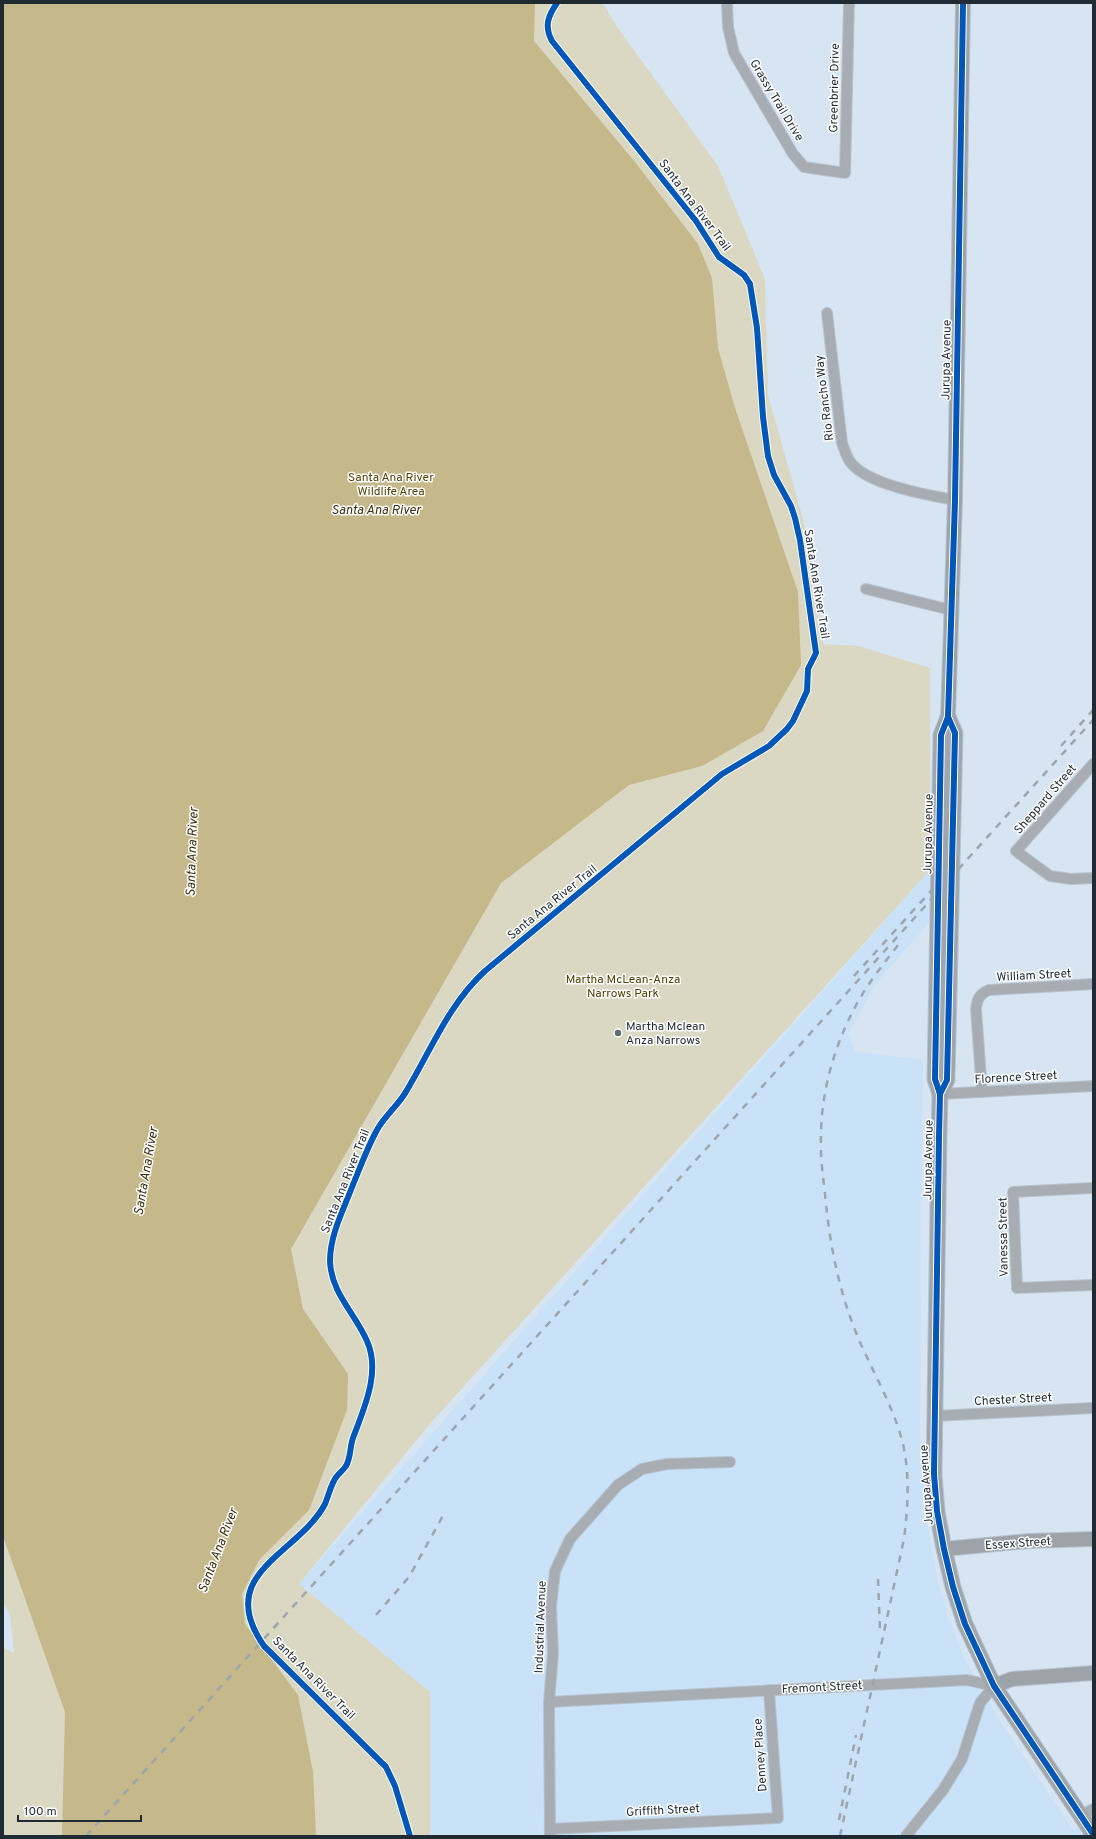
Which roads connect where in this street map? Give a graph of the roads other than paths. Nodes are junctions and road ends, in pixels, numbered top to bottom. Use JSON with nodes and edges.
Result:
{"nodes":[{"id":1,"x":727,"y":3,"type":"edge"},
{"id":2,"x":849,"y":3,"type":"edge"},
{"id":3,"x":963,"y":3,"type":"edge"},
{"id":4,"x":845,"y":173,"type":"joint"},
{"id":5,"x":827,"y":313,"type":"dead end"},
{"id":6,"x":955,"y":500,"type":"junction"},
{"id":7,"x":866,"y":589,"type":"dead end"},
{"id":8,"x":951,"y":610,"type":"junction"},
{"id":9,"x":948,"y":717,"type":"joint"},
{"id":10,"x":1093,"y":764,"type":"edge"},
{"id":11,"x":1093,"y":878,"type":"edge"},
{"id":12,"x":1093,"y":984,"type":"edge"},
{"id":13,"x":1093,"y":1086,"type":"edge"},
{"id":14,"x":982,"y":1092,"type":"junction"},
{"id":15,"x":940,"y":1094,"type":"junction"},
{"id":16,"x":1093,"y":1188,"type":"edge"},
{"id":17,"x":1093,"y":1285,"type":"edge"},
{"id":18,"x":1093,"y":1408,"type":"edge"},
{"id":19,"x":934,"y":1416,"type":"junction"},
{"id":20,"x":730,"y":1462,"type":"dead end"},
{"id":21,"x":1093,"y":1539,"type":"edge"},
{"id":22,"x":944,"y":1549,"type":"junction"},
{"id":23,"x":1093,"y":1673,"type":"edge"},
{"id":24,"x":994,"y":1686,"type":"junction"},
{"id":25,"x":769,"y":1690,"type":"junction"},
{"id":26,"x":549,"y":1702,"type":"junction"},
{"id":27,"x":1087,"y":1813,"type":"edge"},
{"id":28,"x":778,"y":1818,"type":"joint"},
{"id":29,"x":550,"y":1832,"type":"edge"},
{"id":30,"x":1093,"y":1834,"type":"edge"},
{"id":31,"x":906,"y":1836,"type":"edge"}],
"edges":[{"from":1,"to":4,"type":"street","name":"Grassy Trail Drive"},
{"from":2,"to":4,"type":"street","name":"Greenbrier Drive"},
{"from":3,"to":6,"type":"main road","name":"Jurupa Avenue"},
{"from":5,"to":6,"type":"street","name":"Rio Rancho Way"},
{"from":6,"to":8,"type":"main road","name":"Jurupa Avenue"},
{"from":7,"to":8,"type":"street"},
{"from":8,"to":9,"type":"main road","name":"Jurupa Avenue"},
{"from":9,"to":15,"type":"main road","name":"Jurupa Avenue"},
{"from":10,"to":11,"type":"street","name":"Sheppard Street"},
{"from":12,"to":14,"type":"street","name":"William Street"},
{"from":13,"to":14,"type":"street","name":"Florence Street"},
{"from":14,"to":15,"type":"street","name":"Florence Street"},
{"from":15,"to":19,"type":"main road","name":"Jurupa Avenue"},
{"from":16,"to":17,"type":"street","name":"Vanessa Street"},
{"from":18,"to":19,"type":"street","name":"Chester Street"},
{"from":19,"to":22,"type":"main road","name":"Jurupa Avenue"},
{"from":20,"to":26,"type":"street","name":"Industrial Avenue"},
{"from":21,"to":22,"type":"main road","name":"Essex Street"},
{"from":22,"to":24,"type":"main road","name":"Jurupa Avenue"},
{"from":23,"to":24,"type":"main road"},
{"from":24,"to":25,"type":"street","name":"Fremont Street"},
{"from":24,"to":27,"type":"main road","name":"Jurupa Avenue"},
{"from":24,"to":31,"type":"street"},
{"from":25,"to":26,"type":"street","name":"Fremont Street"},
{"from":25,"to":28,"type":"street","name":"Denney Place"},
{"from":26,"to":29,"type":"street","name":"Industrial Avenue"},
{"from":27,"to":30,"type":"main road","name":"Jurupa Avenue"},
{"from":28,"to":29,"type":"street","name":"Griffith Street"}]}
